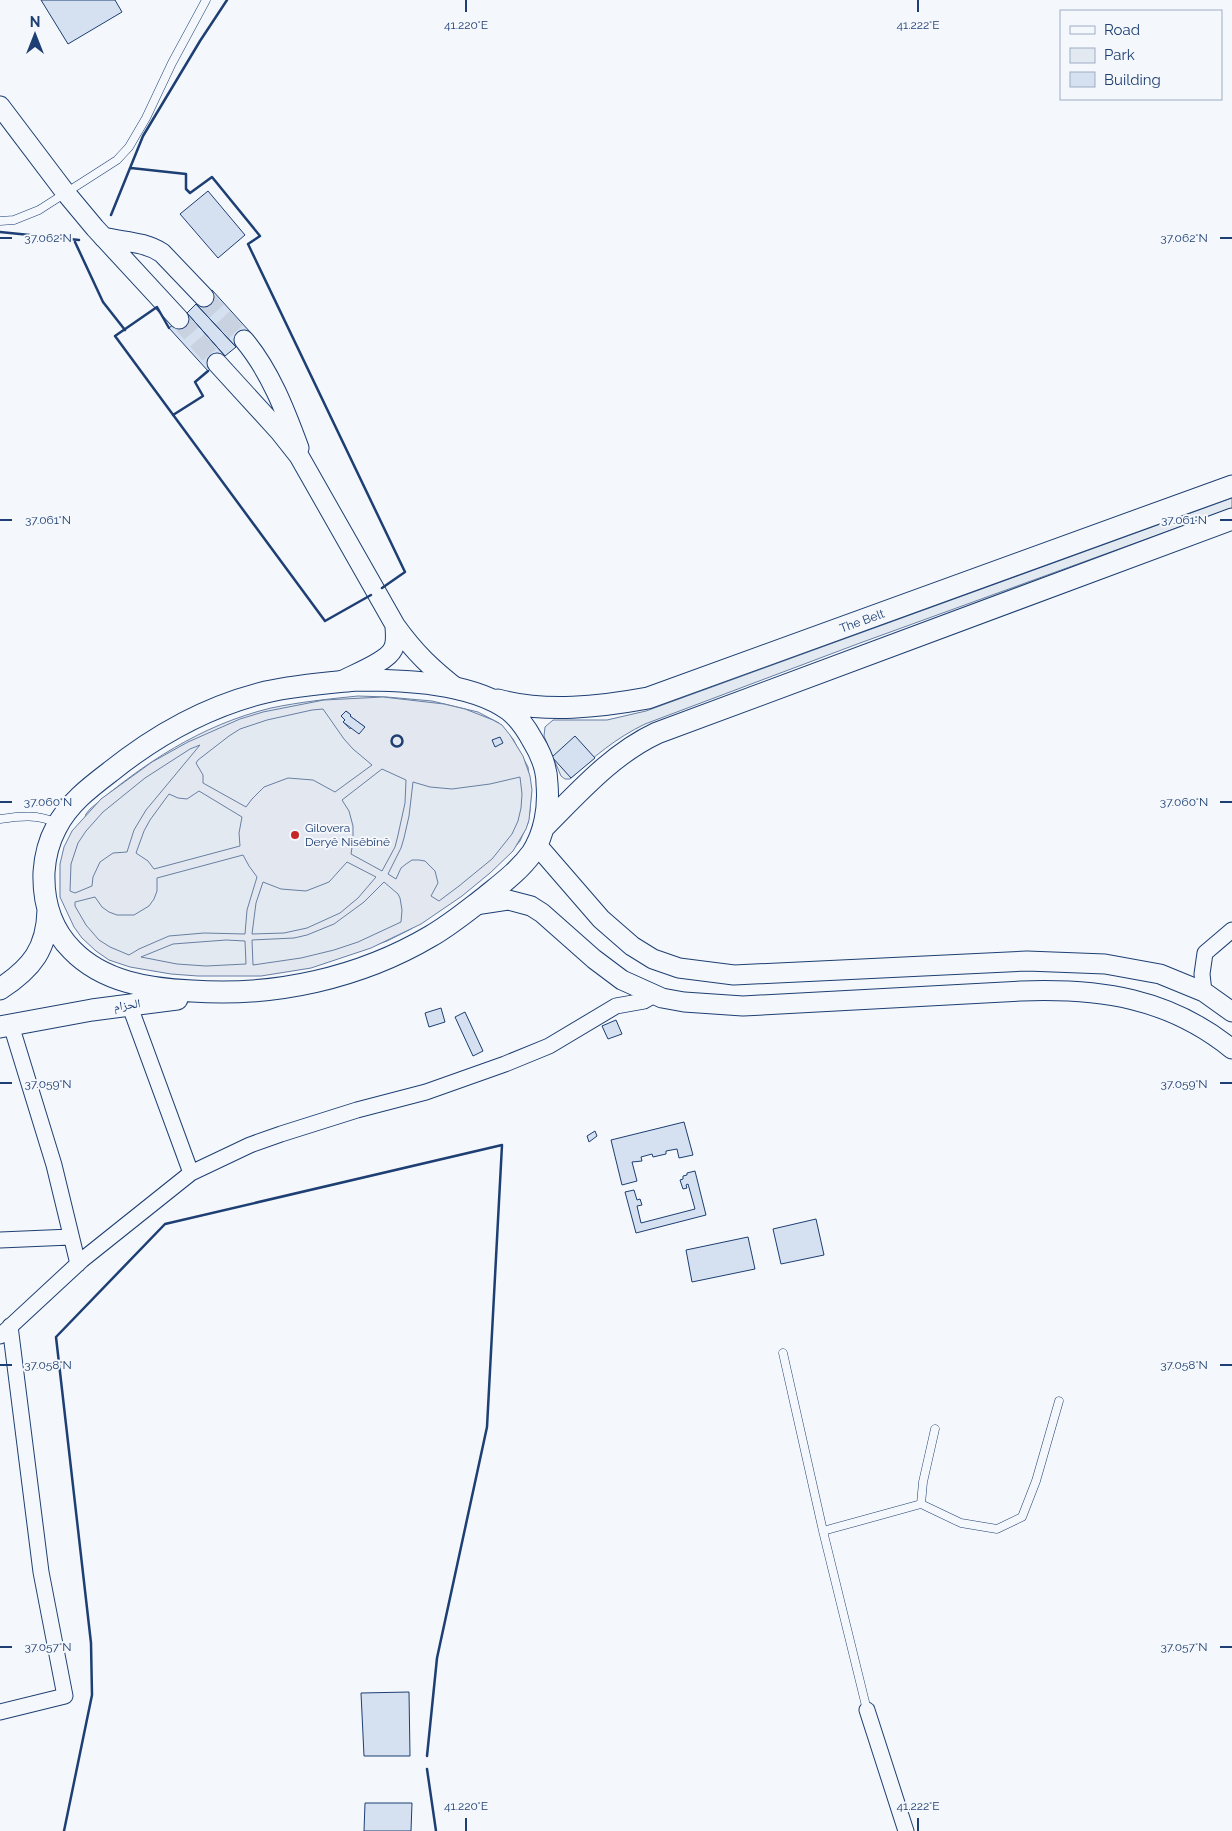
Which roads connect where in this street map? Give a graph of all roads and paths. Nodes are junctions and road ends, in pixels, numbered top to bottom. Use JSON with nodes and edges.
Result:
{"nodes":[{"id":1,"x":206,"y":0,"type":"edge"},
{"id":2,"x":0,"y":106,"type":"edge"},
{"id":3,"x":65,"y":192,"type":"junction"},
{"id":4,"x":0,"y":221,"type":"edge"},
{"id":5,"x":103,"y":237,"type":"junction"},
{"id":6,"x":204,"y":297,"type":"tunnel mouth"},
{"id":7,"x":179,"y":319,"type":"tunnel mouth"},
{"id":8,"x":244,"y":340,"type":"tunnel mouth"},
{"id":9,"x":217,"y":363,"type":"tunnel mouth"},
{"id":10,"x":310,"y":475,"type":"junction"},
{"id":11,"x":1232,"y":486,"type":"edge"},
{"id":12,"x":1232,"y":520,"type":"edge"},
{"id":13,"x":395,"y":625,"type":"junction"},
{"id":14,"x":339,"y":682,"type":"junction"},
{"id":15,"x":459,"y":690,"type":"junction"},
{"id":16,"x":484,"y":697,"type":"junction"},
{"id":17,"x":0,"y":819,"type":"edge"},
{"id":18,"x":58,"y":824,"type":"junction"},
{"id":19,"x":540,"y":836,"type":"junction"},
{"id":20,"x":475,"y":905,"type":"junction"},
{"id":21,"x":48,"y":910,"type":"junction"},
{"id":22,"x":1232,"y":930,"type":"edge"},
{"id":23,"x":0,"y":988,"type":"edge"},
{"id":24,"x":256,"y":991,"type":"junction"},
{"id":25,"x":1204,"y":992,"type":"junction"},
{"id":26,"x":654,"y":995,"type":"junction"},
{"id":27,"x":130,"y":1004,"type":"junction"},
{"id":28,"x":1232,"y":1012,"type":"edge"},
{"id":29,"x":5,"y":1026,"type":"edge"},
{"id":30,"x":1232,"y":1050,"type":"edge"},
{"id":31,"x":191,"y":1173,"type":"junction"},
{"id":32,"x":71,"y":1237,"type":"junction"},
{"id":33,"x":0,"y":1240,"type":"edge"},
{"id":34,"x":78,"y":1264,"type":"junction"},
{"id":35,"x":5,"y":1331,"type":"edge"},
{"id":36,"x":783,"y":1353,"type":"dead end"},
{"id":37,"x":1059,"y":1402,"type":"dead end"},
{"id":38,"x":934,"y":1429,"type":"dead end"},
{"id":39,"x":921,"y":1504,"type":"junction"},
{"id":40,"x":823,"y":1530,"type":"junction"},
{"id":41,"x":868,"y":1710,"type":"joint"},
{"id":42,"x":0,"y":1712,"type":"edge"},
{"id":43,"x":906,"y":1831,"type":"edge"}],
"edges":[{"from":1,"to":3,"type":"lane"},
{"from":2,"to":3,"type":"street"},
{"from":3,"to":4,"type":"lane"},
{"from":3,"to":5,"type":"street"},
{"from":5,"to":6,"type":"street"},
{"from":5,"to":7,"type":"street"},
{"from":8,"to":10,"type":"street"},
{"from":9,"to":10,"type":"street"},
{"from":10,"to":13,"type":"street"},
{"from":11,"to":16,"type":"main road","name":"The Belt"},
{"from":12,"to":19,"type":"main road"},
{"from":13,"to":14,"type":"street"},
{"from":13,"to":15,"type":"street"},
{"from":14,"to":15,"type":"main road"},
{"from":14,"to":18,"type":"main road"},
{"from":15,"to":16,"type":"main road"},
{"from":16,"to":19,"type":"main road"},
{"from":17,"to":18,"type":"lane"},
{"from":18,"to":21,"type":"main road"},
{"from":19,"to":20,"type":"main road"},
{"from":19,"to":25,"type":"street"},
{"from":20,"to":24,"type":"main road"},
{"from":20,"to":26,"type":"street"},
{"from":21,"to":23,"type":"main road"},
{"from":21,"to":24,"type":"main road"},
{"from":22,"to":25,"type":"street"},
{"from":24,"to":27,"type":"main road","name":"الحزام"},
{"from":25,"to":28,"type":"street"},
{"from":26,"to":30,"type":"street"},
{"from":26,"to":31,"type":"street"},
{"from":27,"to":29,"type":"main road","name":"الحزام"},
{"from":27,"to":31,"type":"street"},
{"from":29,"to":32,"type":"street"},
{"from":31,"to":34,"type":"street"},
{"from":32,"to":33,"type":"street"},
{"from":32,"to":34,"type":"street"},
{"from":34,"to":35,"type":"street"},
{"from":35,"to":42,"type":"street"},
{"from":36,"to":40,"type":"lane"},
{"from":37,"to":39,"type":"lane"},
{"from":38,"to":39,"type":"lane"},
{"from":39,"to":40,"type":"lane"},
{"from":40,"to":41,"type":"lane"},
{"from":41,"to":43,"type":"street"}]}
